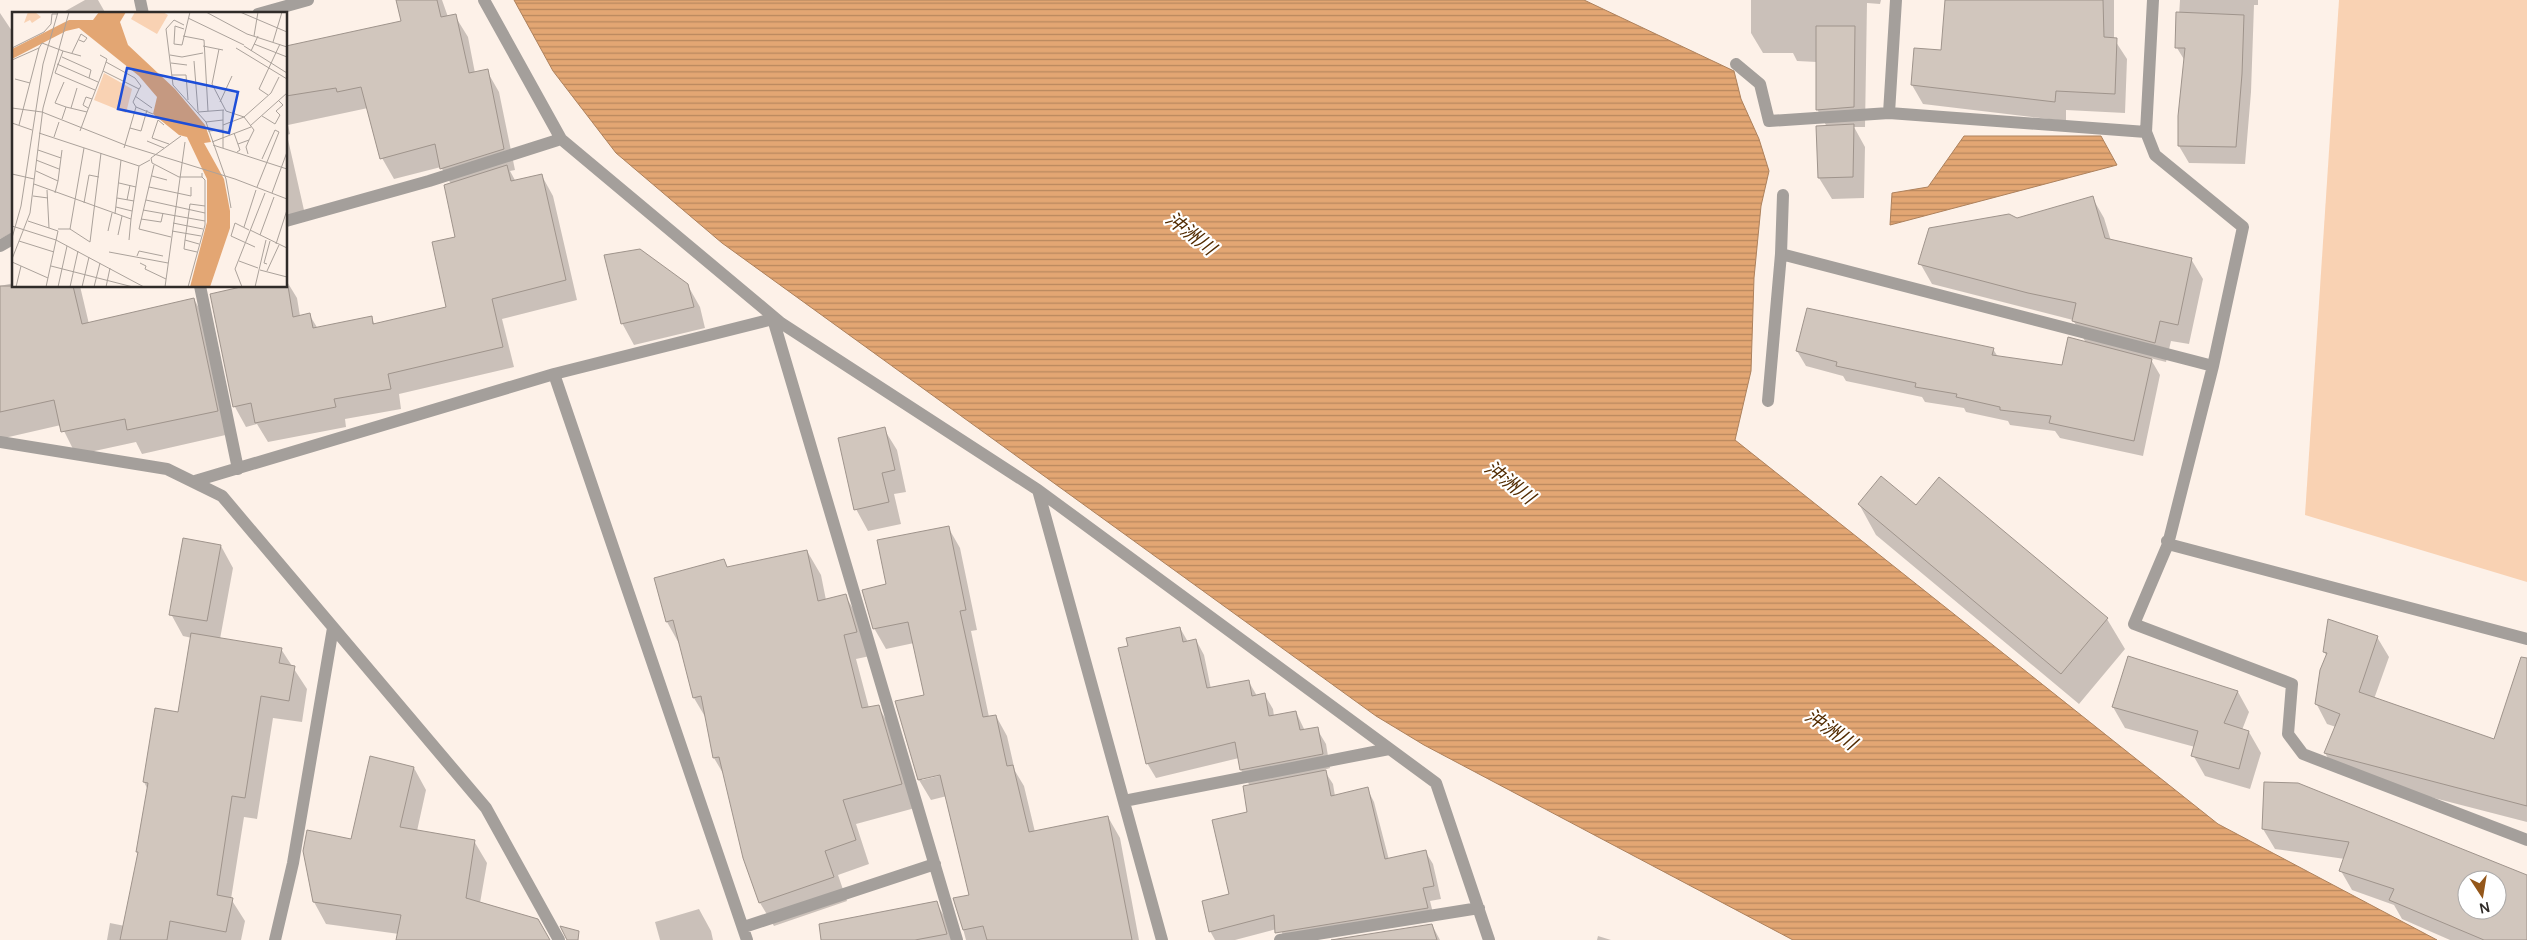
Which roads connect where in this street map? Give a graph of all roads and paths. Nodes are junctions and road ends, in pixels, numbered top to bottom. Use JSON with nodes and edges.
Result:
{"nodes":[{"id":1,"x":308,"y":0,"type":"edge"},
{"id":2,"x":484,"y":0,"type":"edge"},
{"id":3,"x":1896,"y":0,"type":"edge"},
{"id":4,"x":2153,"y":0,"type":"edge"},
{"id":5,"x":265,"y":12,"type":"edge"},
{"id":6,"x":1736,"y":64,"type":"dead end"},
{"id":7,"x":1889,"y":113,"type":"junction"},
{"id":8,"x":2146,"y":132,"type":"junction"},
{"id":9,"x":561,"y":139,"type":"junction"},
{"id":10,"x":1783,"y":195,"type":"dead end"},
{"id":11,"x":288,"y":220,"type":"edge"},
{"id":12,"x":12,"y":239,"type":"edge"},
{"id":13,"x":0,"y":246,"type":"edge"},
{"id":14,"x":1781,"y":254,"type":"junction"},
{"id":15,"x":200,"y":288,"type":"edge"},
{"id":16,"x":777,"y":321,"type":"junction"},
{"id":17,"x":2213,"y":366,"type":"junction"},
{"id":18,"x":554,"y":374,"type":"junction"},
{"id":19,"x":1768,"y":401,"type":"dead end"},
{"id":20,"x":0,"y":442,"type":"edge"},
{"id":21,"x":238,"y":469,"type":"junction"},
{"id":22,"x":195,"y":481,"type":"junction"},
{"id":23,"x":1038,"y":490,"type":"junction"},
{"id":24,"x":2167,"y":542,"type":"junction"},
{"id":25,"x":333,"y":628,"type":"junction"},
{"id":26,"x":2527,"y":639,"type":"edge"},
{"id":27,"x":1390,"y":749,"type":"junction"},
{"id":28,"x":1124,"y":801,"type":"junction"},
{"id":29,"x":2527,"y":840,"type":"edge"},
{"id":30,"x":935,"y":864,"type":"junction"},
{"id":31,"x":1479,"y":908,"type":"junction"},
{"id":32,"x":744,"y":926,"type":"junction"},
{"id":33,"x":275,"y":940,"type":"edge"},
{"id":34,"x":559,"y":940,"type":"edge"},
{"id":35,"x":747,"y":940,"type":"edge"},
{"id":36,"x":958,"y":940,"type":"edge"},
{"id":37,"x":1162,"y":940,"type":"edge"},
{"id":38,"x":1280,"y":940,"type":"edge"},
{"id":39,"x":1490,"y":940,"type":"edge"}],
"edges":[{"from":1,"to":5,"type":"street"},
{"from":2,"to":9,"type":"street"},
{"from":3,"to":7,"type":"street"},
{"from":4,"to":8,"type":"street"},
{"from":6,"to":7,"type":"street"},
{"from":7,"to":8,"type":"street"},
{"from":8,"to":17,"type":"street"},
{"from":9,"to":11,"type":"street"},
{"from":9,"to":16,"type":"street"},
{"from":10,"to":14,"type":"street"},
{"from":12,"to":13,"type":"street"},
{"from":14,"to":17,"type":"street"},
{"from":14,"to":19,"type":"street"},
{"from":15,"to":21,"type":"street"},
{"from":16,"to":18,"type":"street"},
{"from":16,"to":23,"type":"street"},
{"from":16,"to":30,"type":"street"},
{"from":17,"to":24,"type":"street"},
{"from":18,"to":21,"type":"street"},
{"from":18,"to":32,"type":"street"},
{"from":20,"to":22,"type":"street"},
{"from":21,"to":22,"type":"street"},
{"from":22,"to":25,"type":"street"},
{"from":23,"to":27,"type":"street"},
{"from":23,"to":28,"type":"street"},
{"from":24,"to":26,"type":"street"},
{"from":24,"to":29,"type":"street"},
{"from":25,"to":33,"type":"street"},
{"from":25,"to":34,"type":"street"},
{"from":27,"to":28,"type":"street"},
{"from":27,"to":31,"type":"street"},
{"from":28,"to":37,"type":"street"},
{"from":30,"to":32,"type":"street"},
{"from":30,"to":36,"type":"street"},
{"from":31,"to":38,"type":"street"},
{"from":31,"to":39,"type":"street"},
{"from":32,"to":35,"type":"street"}]}
